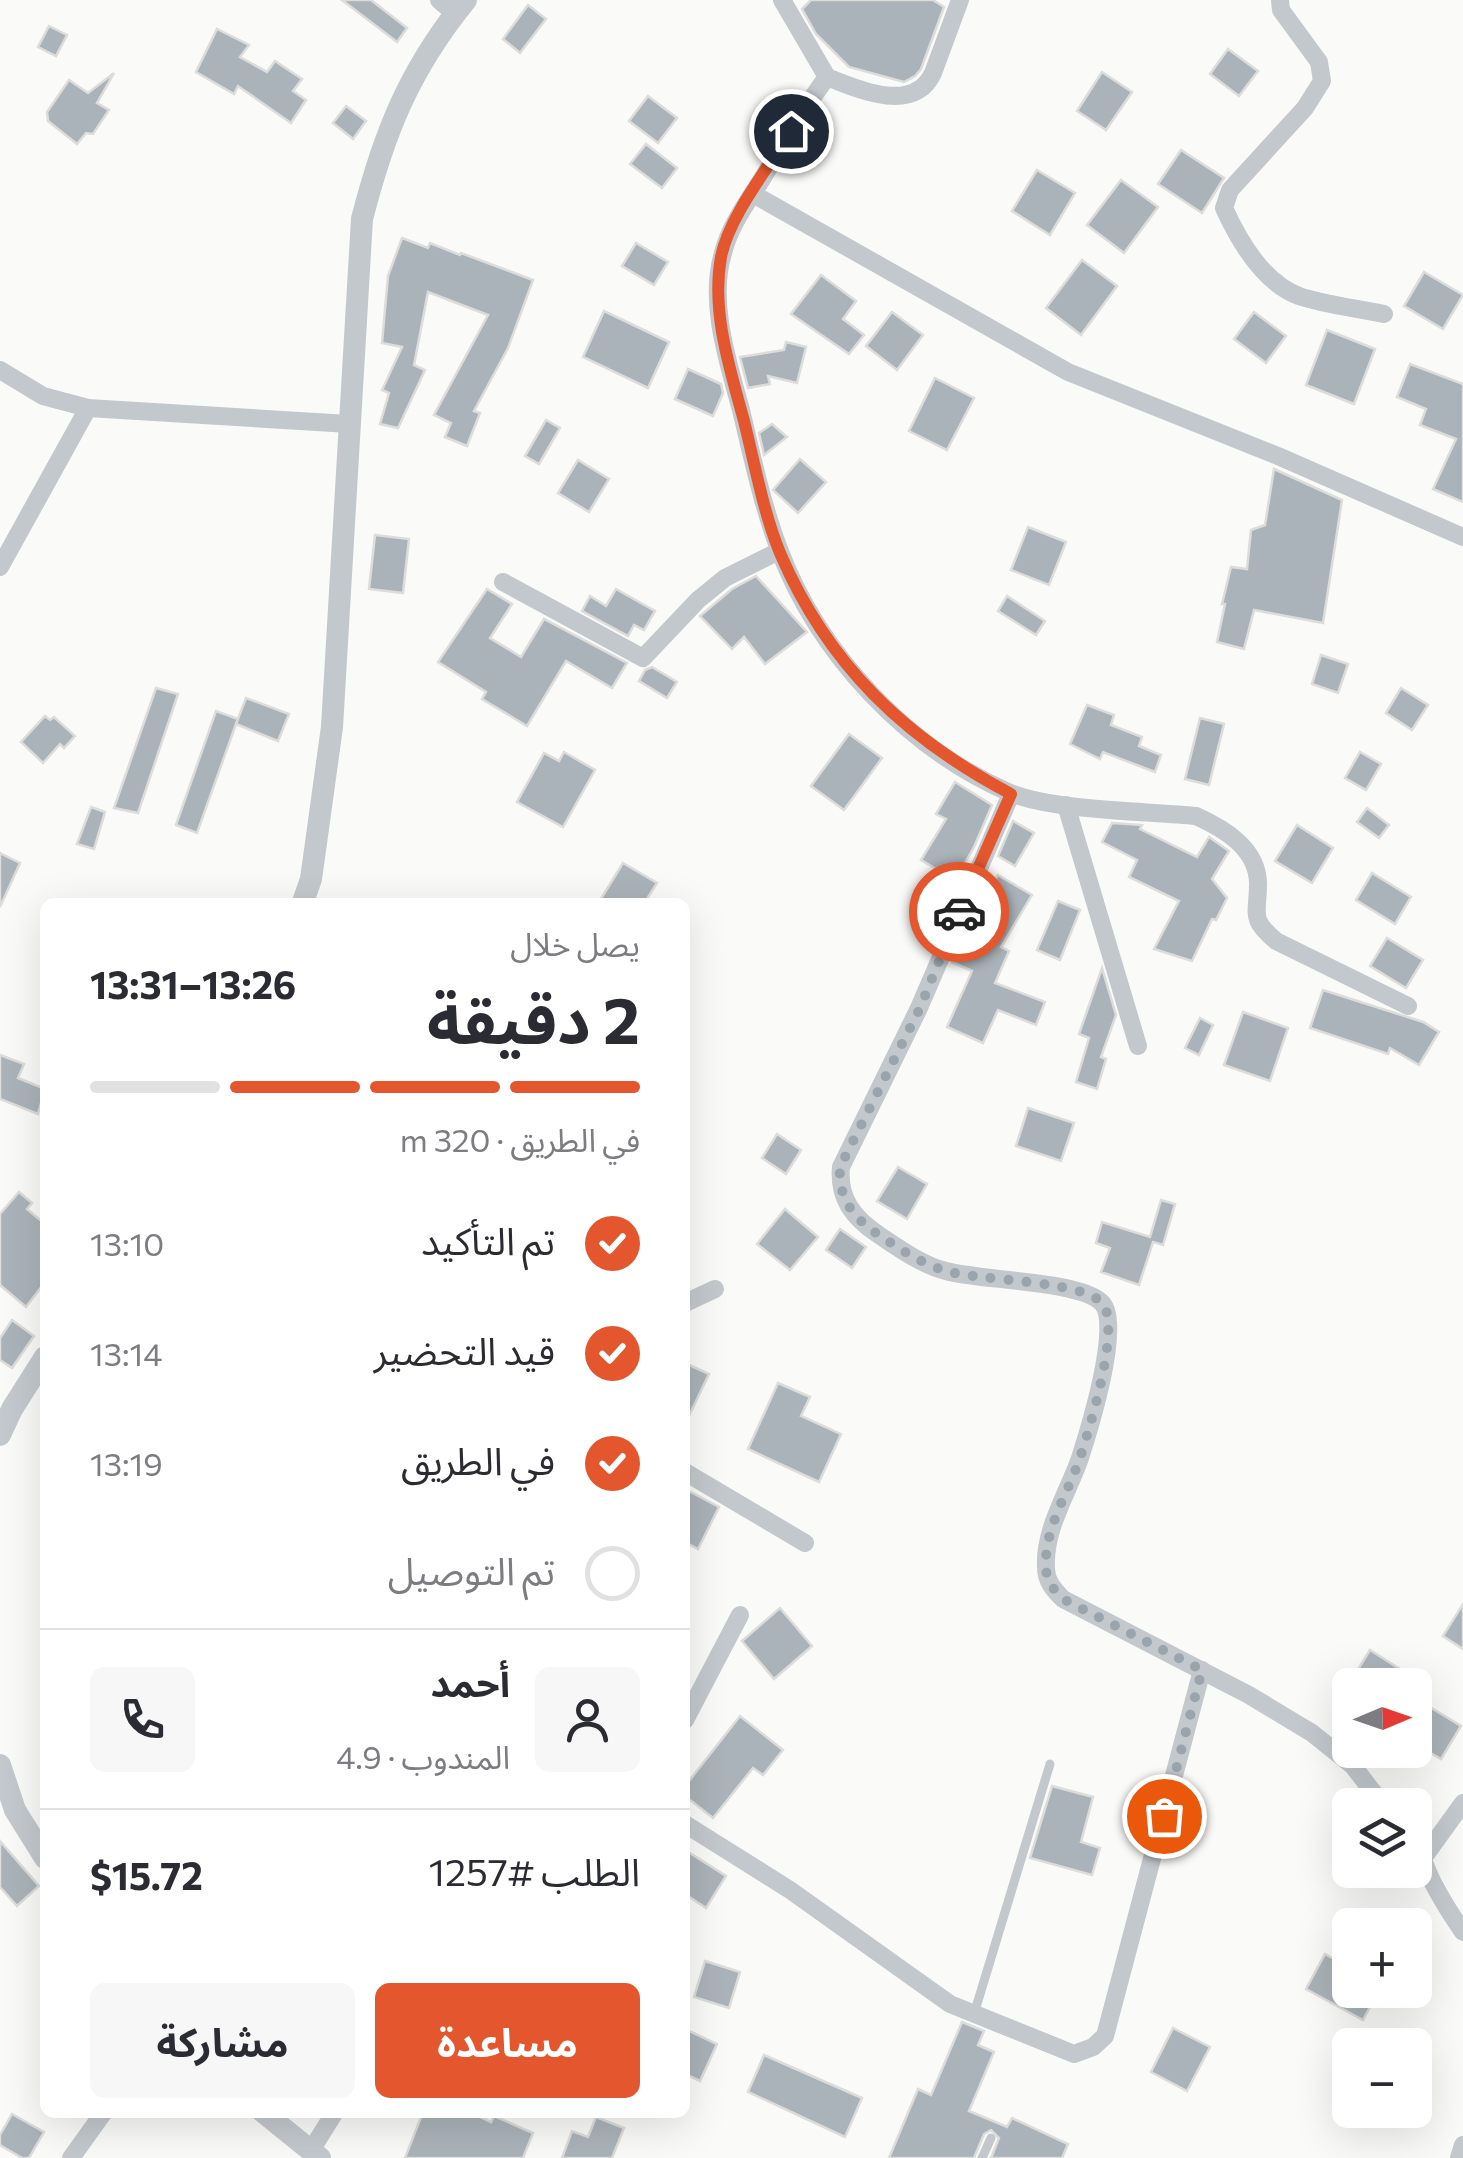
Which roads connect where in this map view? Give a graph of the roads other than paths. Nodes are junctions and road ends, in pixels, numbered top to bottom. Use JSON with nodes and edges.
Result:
{"nodes":[{"id":1,"x":782,"y":0,"type":"edge"},
{"id":2,"x":960,"y":0,"type":"edge"},
{"id":3,"x":1280,"y":0,"type":"edge"},
{"id":4,"x":453,"y":5,"type":"edge"},
{"id":5,"x":827,"y":77,"type":"junction"},
{"id":6,"x":753,"y":194,"type":"junction"},
{"id":7,"x":1384,"y":314,"type":"dead end"},
{"id":8,"x":0,"y":370,"type":"edge"},
{"id":9,"x":88,"y":408,"type":"junction"},
{"id":10,"x":349,"y":424,"type":"junction"},
{"id":11,"x":1463,"y":537,"type":"edge"},
{"id":12,"x":780,"y":551,"type":"junction"},
{"id":13,"x":0,"y":567,"type":"edge"},
{"id":14,"x":503,"y":582,"type":"dead end"},
{"id":15,"x":1011,"y":794,"type":"junction"},
{"id":16,"x":1066,"y":804,"type":"junction"},
{"id":17,"x":304,"y":898,"type":"edge"},
{"id":18,"x":1408,"y":1006,"type":"dead end"},
{"id":19,"x":1138,"y":1046,"type":"dead end"},
{"id":20,"x":715,"y":1289,"type":"dead end"},
{"id":21,"x":690,"y":1301,"type":"edge"},
{"id":22,"x":40,"y":1365,"type":"edge"},
{"id":23,"x":0,"y":1436,"type":"edge"},
{"id":24,"x":690,"y":1475,"type":"edge"},
{"id":25,"x":805,"y":1542,"type":"dead end"},
{"id":26,"x":740,"y":1616,"type":"dead end"},
{"id":27,"x":1202,"y":1670,"type":"junction"},
{"id":28,"x":690,"y":1711,"type":"edge"},
{"id":29,"x":0,"y":1764,"type":"edge"},
{"id":30,"x":1050,"y":1764,"type":"dead end"},
{"id":31,"x":1370,"y":1788,"type":"edge"},
{"id":32,"x":1463,"y":1803,"type":"edge"},
{"id":33,"x":690,"y":1827,"type":"edge"},
{"id":34,"x":1432,"y":1838,"type":"edge"},
{"id":35,"x":40,"y":1850,"type":"edge"},
{"id":36,"x":1432,"y":1881,"type":"edge"},
{"id":37,"x":1463,"y":1932,"type":"edge"},
{"id":38,"x":974,"y":2014,"type":"junction"},
{"id":39,"x":100,"y":2118,"type":"edge"},
{"id":40,"x":270,"y":2118,"type":"edge"},
{"id":41,"x":332,"y":2118,"type":"edge"},
{"id":42,"x":991,"y":2138,"type":"dead end"},
{"id":43,"x":1463,"y":2145,"type":"edge"},
{"id":44,"x":315,"y":2155,"type":"edge"},
{"id":45,"x":70,"y":2158,"type":"edge"},
{"id":46,"x":982,"y":2158,"type":"edge"},
{"id":47,"x":1459,"y":2158,"type":"edge"}],
"edges":[{"from":1,"to":5,"type":"street"},
{"from":2,"to":5,"type":"street"},
{"from":3,"to":7,"type":"street"},
{"from":4,"to":10,"type":"street"},
{"from":5,"to":6,"type":"street"},
{"from":6,"to":11,"type":"street"},
{"from":6,"to":12,"type":"street"},
{"from":8,"to":9,"type":"street"},
{"from":9,"to":10,"type":"street"},
{"from":9,"to":13,"type":"street"},
{"from":10,"to":17,"type":"street"},
{"from":12,"to":14,"type":"street"},
{"from":12,"to":15,"type":"street"},
{"from":15,"to":16,"type":"street"},
{"from":15,"to":27,"type":"street"},
{"from":16,"to":18,"type":"street"},
{"from":16,"to":19,"type":"street"},
{"from":20,"to":21,"type":"street"},
{"from":22,"to":23,"type":"street"},
{"from":24,"to":25,"type":"street"},
{"from":26,"to":28,"type":"street"},
{"from":27,"to":31,"type":"street"},
{"from":27,"to":38,"type":"street"},
{"from":29,"to":35,"type":"street"},
{"from":30,"to":38,"type":"lane"},
{"from":32,"to":34,"type":"street"},
{"from":33,"to":38,"type":"street"},
{"from":36,"to":37,"type":"street"},
{"from":39,"to":45,"type":"street"},
{"from":40,"to":44,"type":"street"},
{"from":41,"to":44,"type":"street"},
{"from":42,"to":46,"type":"lane"},
{"from":43,"to":47,"type":"street"}]}
